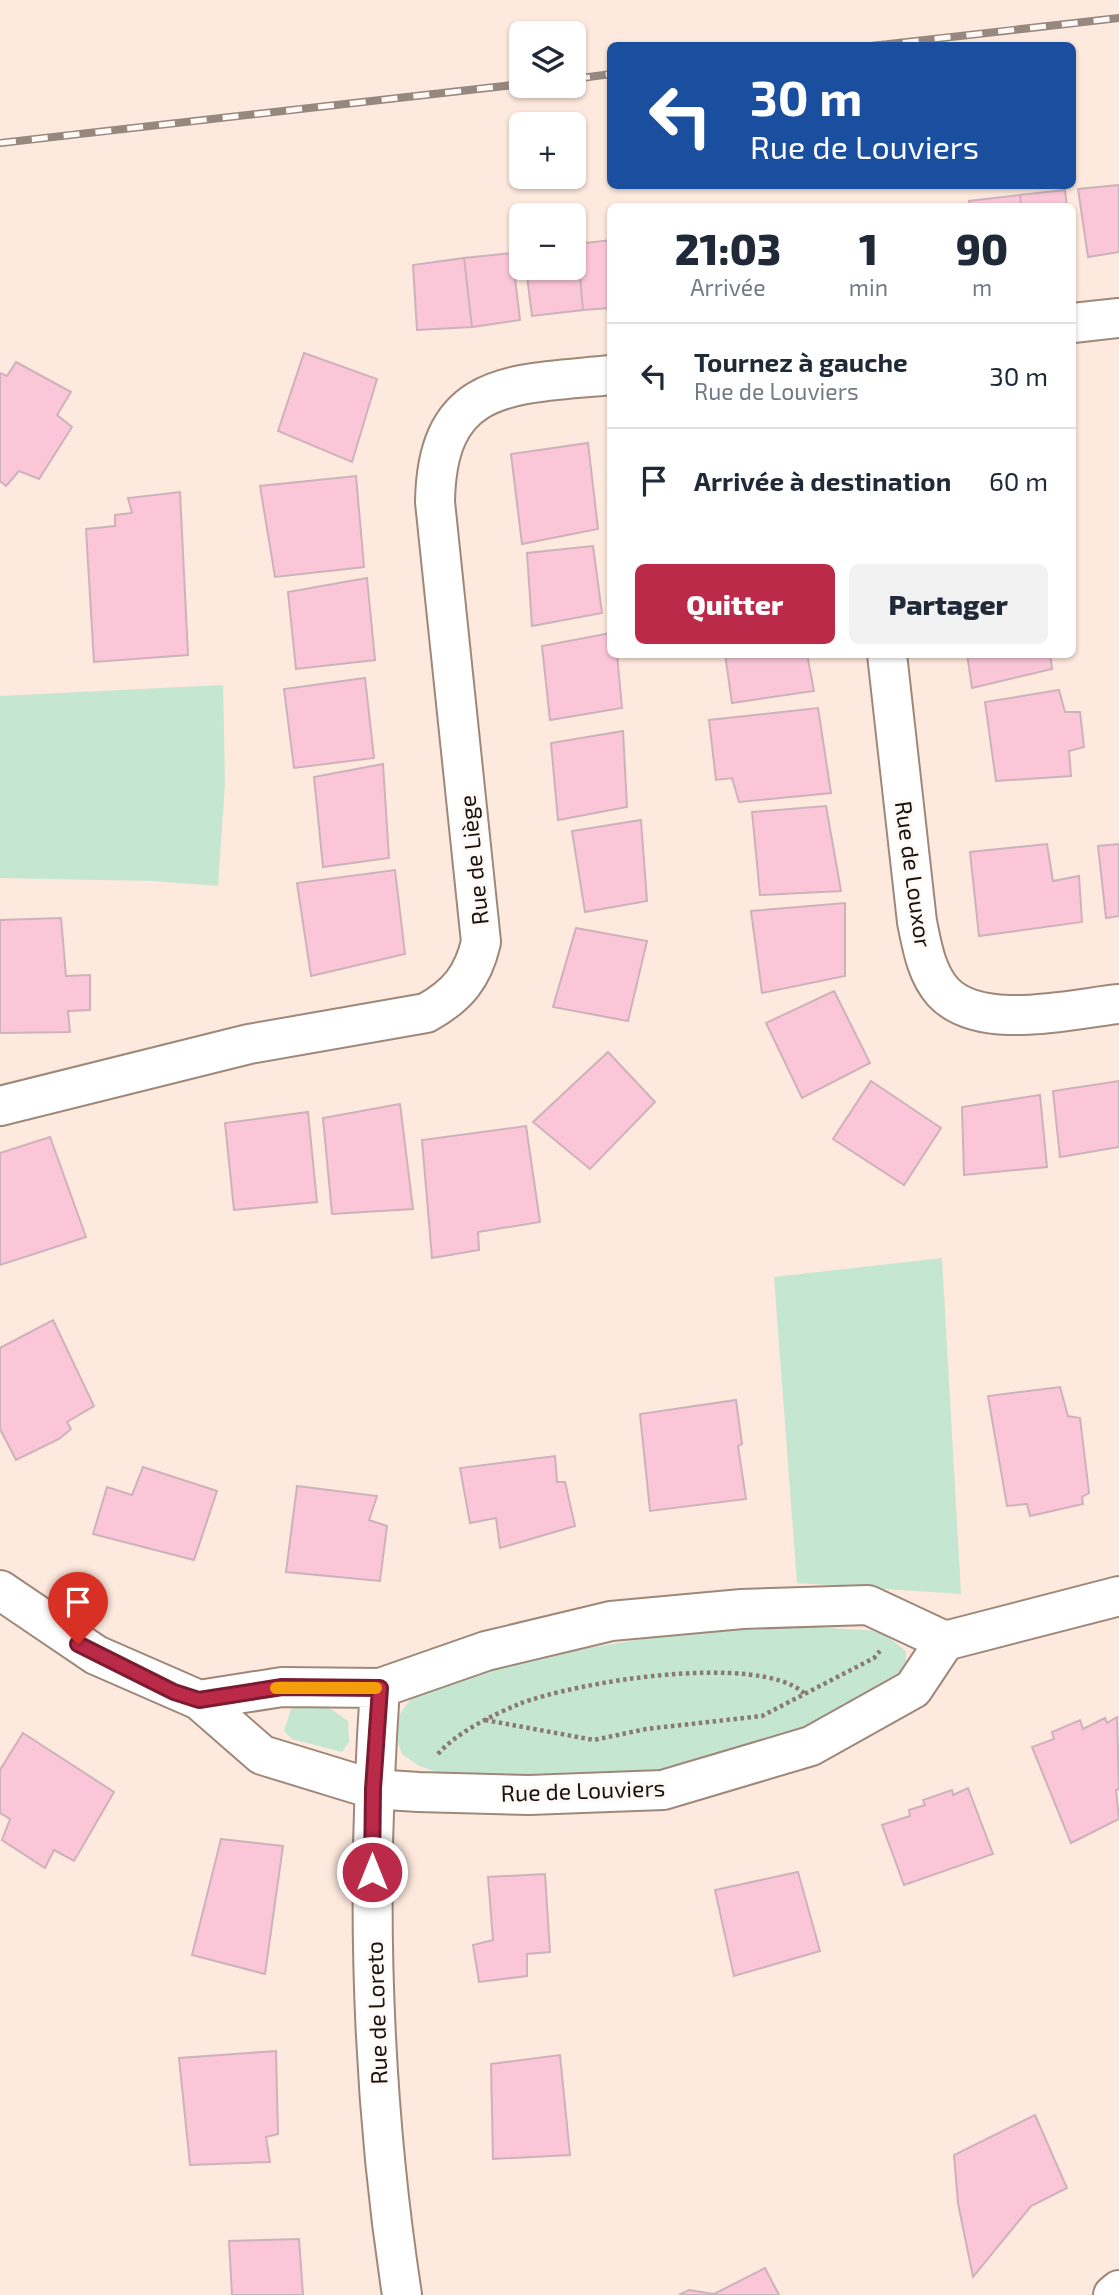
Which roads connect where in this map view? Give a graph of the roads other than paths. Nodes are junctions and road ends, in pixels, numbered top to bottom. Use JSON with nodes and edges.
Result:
{"nodes":[{"id":1,"x":1119,"y":318,"type":"edge"},
{"id":2,"x":1076,"y":323,"type":"edge"},
{"id":3,"x":607,"y":375,"type":"edge"},
{"id":4,"x":887,"y":658,"type":"edge"},
{"id":5,"x":1119,"y":1004,"type":"edge"},
{"id":6,"x":0,"y":1106,"type":"edge"},
{"id":7,"x":0,"y":1590,"type":"edge"},
{"id":8,"x":1119,"y":1596,"type":"edge"},
{"id":9,"x":945,"y":1641,"type":"junction"},
{"id":10,"x":380,"y":1688,"type":"junction"},
{"id":11,"x":199,"y":1700,"type":"junction"},
{"id":12,"x":373,"y":1789,"type":"junction"},
{"id":13,"x":1119,"y":2290,"type":"edge"},
{"id":14,"x":402,"y":2295,"type":"edge"},
{"id":15,"x":1113,"y":2295,"type":"edge"}],
"edges":[{"from":1,"to":2,"type":"street"},
{"from":3,"to":6,"type":"street","name":"Rue de Liège"},
{"from":4,"to":5,"type":"street","name":"Rue de Louxor"},
{"from":7,"to":11,"type":"street","name":"Rue de Louviers"},
{"from":8,"to":9,"type":"street"},
{"from":9,"to":10,"type":"street"},
{"from":9,"to":12,"type":"street","name":"Rue de Louviers"},
{"from":10,"to":11,"type":"street"},
{"from":10,"to":12,"type":"street","name":"Rue de Loreto"},
{"from":11,"to":12,"type":"street","name":"Rue de Louviers"},
{"from":12,"to":14,"type":"street","name":"Rue de Loreto"},
{"from":13,"to":15,"type":"street"}]}
